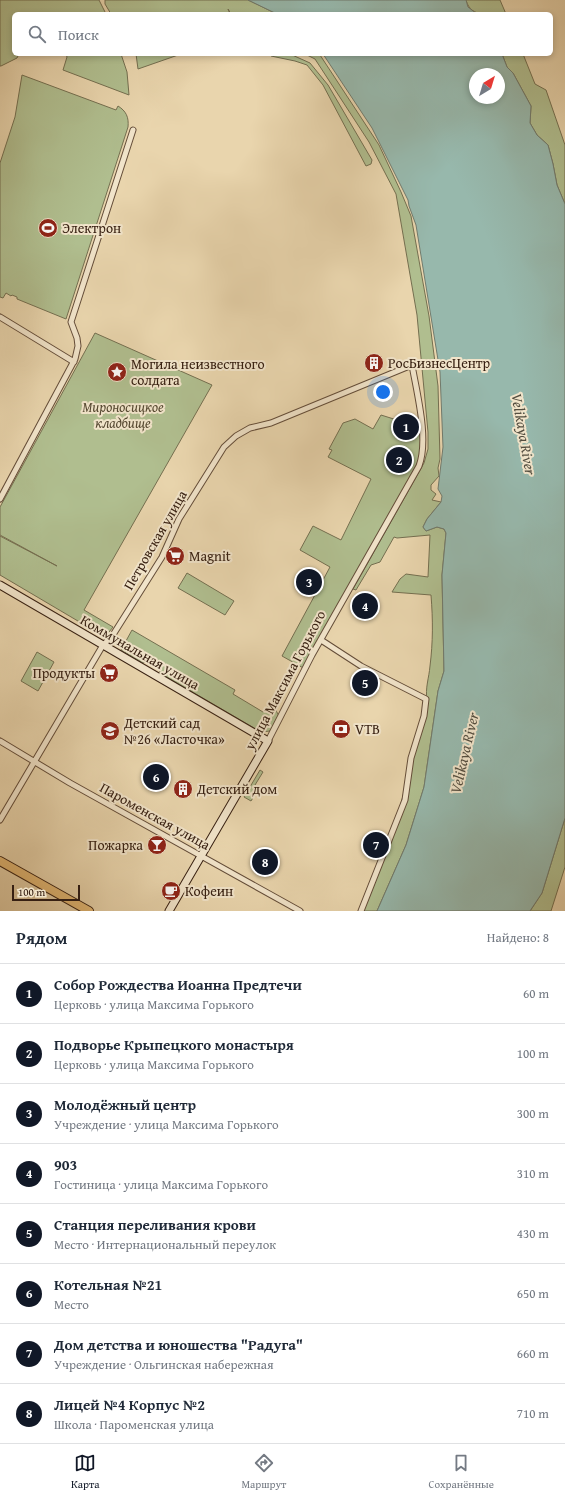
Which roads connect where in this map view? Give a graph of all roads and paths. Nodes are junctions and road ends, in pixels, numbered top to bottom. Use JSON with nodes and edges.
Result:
{"nodes":[{"id":1,"x":133,"y":130,"type":"dead end"},
{"id":2,"x":0,"y":317,"type":"edge"},
{"id":3,"x":74,"y":362,"type":"junction"},
{"id":4,"x":412,"y":366,"type":"joint"},
{"id":5,"x":0,"y":500,"type":"edge"},
{"id":6,"x":0,"y":585,"type":"edge"},
{"id":7,"x":321,"y":640,"type":"junction"},
{"id":8,"x":103,"y":644,"type":"junction"},
{"id":9,"x":0,"y":741,"type":"edge"},
{"id":10,"x":268,"y":741,"type":"junction"},
{"id":11,"x":34,"y":761,"type":"junction"},
{"id":12,"x":0,"y":820,"type":"edge"},
{"id":13,"x":202,"y":855,"type":"junction"},
{"id":14,"x":0,"y":861,"type":"edge"},
{"id":15,"x":89,"y":911,"type":"edge"},
{"id":16,"x":169,"y":911,"type":"edge"},
{"id":17,"x":300,"y":911,"type":"edge"},
{"id":18,"x":361,"y":911,"type":"edge"}],
"edges":[{"from":1,"to":3,"type":"street"},
{"from":2,"to":3,"type":"street"},
{"from":3,"to":5,"type":"street"},
{"from":4,"to":7,"type":"street","name":"улица Максима Горького"},
{"from":4,"to":8,"type":"street","name":"Петровская улица"},
{"from":6,"to":8,"type":"main road","name":"Коммунальная улица"},
{"from":7,"to":10,"type":"street","name":"улица Максима Горького"},
{"from":7,"to":18,"type":"street"},
{"from":8,"to":10,"type":"main road","name":"Коммунальная улица"},
{"from":8,"to":11,"type":"street","name":"Петровская улица"},
{"from":9,"to":11,"type":"street","name":"Пароменская улица"},
{"from":10,"to":13,"type":"main road","name":"улица Максима Горького"},
{"from":11,"to":12,"type":"street","name":"Петровская улица"},
{"from":11,"to":13,"type":"street","name":"Пароменская улица"},
{"from":13,"to":16,"type":"main road","name":"улица Максима Горького"},
{"from":13,"to":17,"type":"street","name":"Пароменская улица"},
{"from":14,"to":15,"type":"main road"}]}
